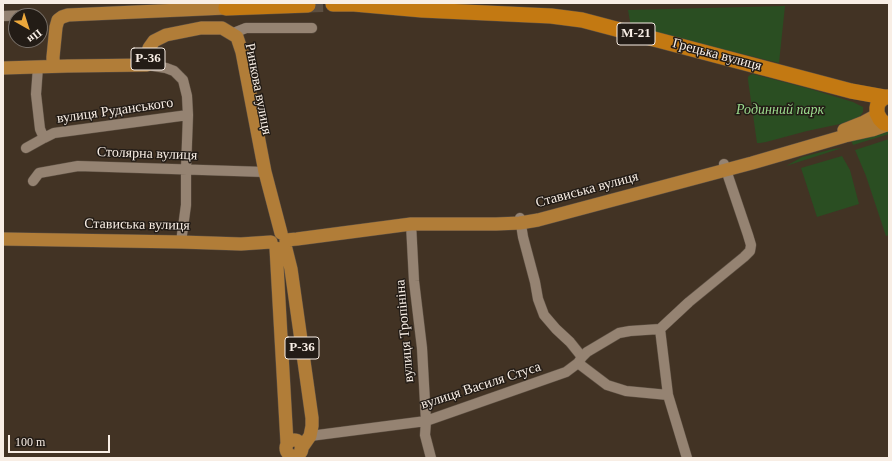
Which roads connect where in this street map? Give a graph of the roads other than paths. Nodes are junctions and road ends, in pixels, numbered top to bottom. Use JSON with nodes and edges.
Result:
{"nodes":[{"id":1,"x":333,"y":4,"type":"dead end"},
{"id":2,"x":308,"y":5,"type":"dead end"},
{"id":3,"x":227,"y":6,"type":"edge"},
{"id":4,"x":312,"y":28,"type":"dead end"},
{"id":5,"x":231,"y":34,"type":"junction"},
{"id":6,"x":148,"y":65,"type":"junction"},
{"id":7,"x":53,"y":66,"type":"junction"},
{"id":8,"x":38,"y":67,"type":"junction"},
{"id":9,"x":3,"y":68,"type":"edge"},
{"id":10,"x":851,"y":91,"type":"junction"},
{"id":11,"x":887,"y":97,"type":"edge"},
{"id":12,"x":877,"y":114,"type":"junction"},
{"id":13,"x":188,"y":115,"type":"junction"},
{"id":14,"x":889,"y":124,"type":"edge"},
{"id":15,"x":44,"y":138,"type":"junction"},
{"id":16,"x":26,"y":148,"type":"dead end"},
{"id":17,"x":725,"y":167,"type":"junction"},
{"id":18,"x":186,"y":169,"type":"junction"},
{"id":19,"x":262,"y":172,"type":"junction"},
{"id":20,"x":33,"y":181,"type":"dead end"},
{"id":21,"x":520,"y":220,"type":"junction"},
{"id":22,"x":411,"y":224,"type":"junction"},
{"id":23,"x":279,"y":239,"type":"junction"},
{"id":24,"x":3,"y":240,"type":"edge"},
{"id":25,"x":181,"y":242,"type":"junction"},
{"id":26,"x":660,"y":329,"type":"junction"},
{"id":27,"x":580,"y":360,"type":"junction"},
{"id":28,"x":668,"y":394,"type":"junction"},
{"id":29,"x":426,"y":421,"type":"junction"},
{"id":30,"x":310,"y":436,"type":"junction"},
{"id":31,"x":296,"y":454,"type":"edge"},
{"id":32,"x":431,"y":458,"type":"edge"},
{"id":33,"x":687,"y":458,"type":"edge"}],
"edges":[{"from":1,"to":10,"type":"highway","name":"Грецька вулиця","number":"М-21"},
{"from":2,"to":3,"type":"highway"},
{"from":3,"to":7,"type":"main road"},
{"from":4,"to":5,"type":"street"},
{"from":5,"to":6,"type":"main road","number":"Р-36"},
{"from":5,"to":19,"type":"main road","name":"Ринкова вулиця","number":"Р-36"},
{"from":6,"to":7,"type":"main road","number":"Р-36"},
{"from":6,"to":13,"type":"street"},
{"from":7,"to":8,"type":"main road"},
{"from":8,"to":9,"type":"main road"},
{"from":8,"to":15,"type":"street"},
{"from":10,"to":11,"type":"highway","name":"Грецька вулиця","number":"М-21"},
{"from":10,"to":12,"type":"highway","name":"Грецька вулиця","number":"М-21"},
{"from":11,"to":12,"type":"highway","number":"М-21"},
{"from":12,"to":14,"type":"highway","number":"М-21"},
{"from":12,"to":17,"type":"main road","name":"Стависька вулиця"},
{"from":13,"to":15,"type":"street","name":"вулиця Руданського"},
{"from":13,"to":18,"type":"street"},
{"from":14,"to":17,"type":"main road","name":"Стависька вулиця"},
{"from":15,"to":16,"type":"street","name":"вулиця Руданського"},
{"from":17,"to":21,"type":"main road","name":"Стависька вулиця"},
{"from":17,"to":26,"type":"street"},
{"from":18,"to":19,"type":"street","name":"Столярна вулиця"},
{"from":18,"to":20,"type":"street","name":"Столярна вулиця"},
{"from":18,"to":25,"type":"street"},
{"from":19,"to":23,"type":"main road","name":"Ринкова вулиця","number":"Р-36"},
{"from":21,"to":22,"type":"main road","name":"Стависька вулиця"},
{"from":21,"to":23,"type":"main road","name":"Стависька вулиця"},
{"from":21,"to":27,"type":"street"},
{"from":22,"to":23,"type":"main road","name":"Стависька вулиця"},
{"from":22,"to":29,"type":"street","name":"вулиця Тропініна"},
{"from":23,"to":25,"type":"main road","name":"Стависька вулиця"},
{"from":23,"to":30,"type":"main road","name":"Ринкова вулиця","number":"Р-36"},
{"from":23,"to":31,"type":"main road","name":"Ринкова вулиця","number":"Р-36"},
{"from":24,"to":25,"type":"main road","name":"Стависька вулиця"},
{"from":26,"to":27,"type":"street","name":"вулиця Василя Стуса"},
{"from":26,"to":28,"type":"street"},
{"from":27,"to":28,"type":"street"},
{"from":27,"to":29,"type":"street","name":"вулиця Василя Стуса"},
{"from":28,"to":33,"type":"street"},
{"from":29,"to":30,"type":"street","name":"вулиця Василя Стуса"},
{"from":29,"to":32,"type":"street","name":"вулиця Тропініна"},
{"from":30,"to":31,"type":"main road","name":"Ринкова вулиця","number":"Р-36"}]}
